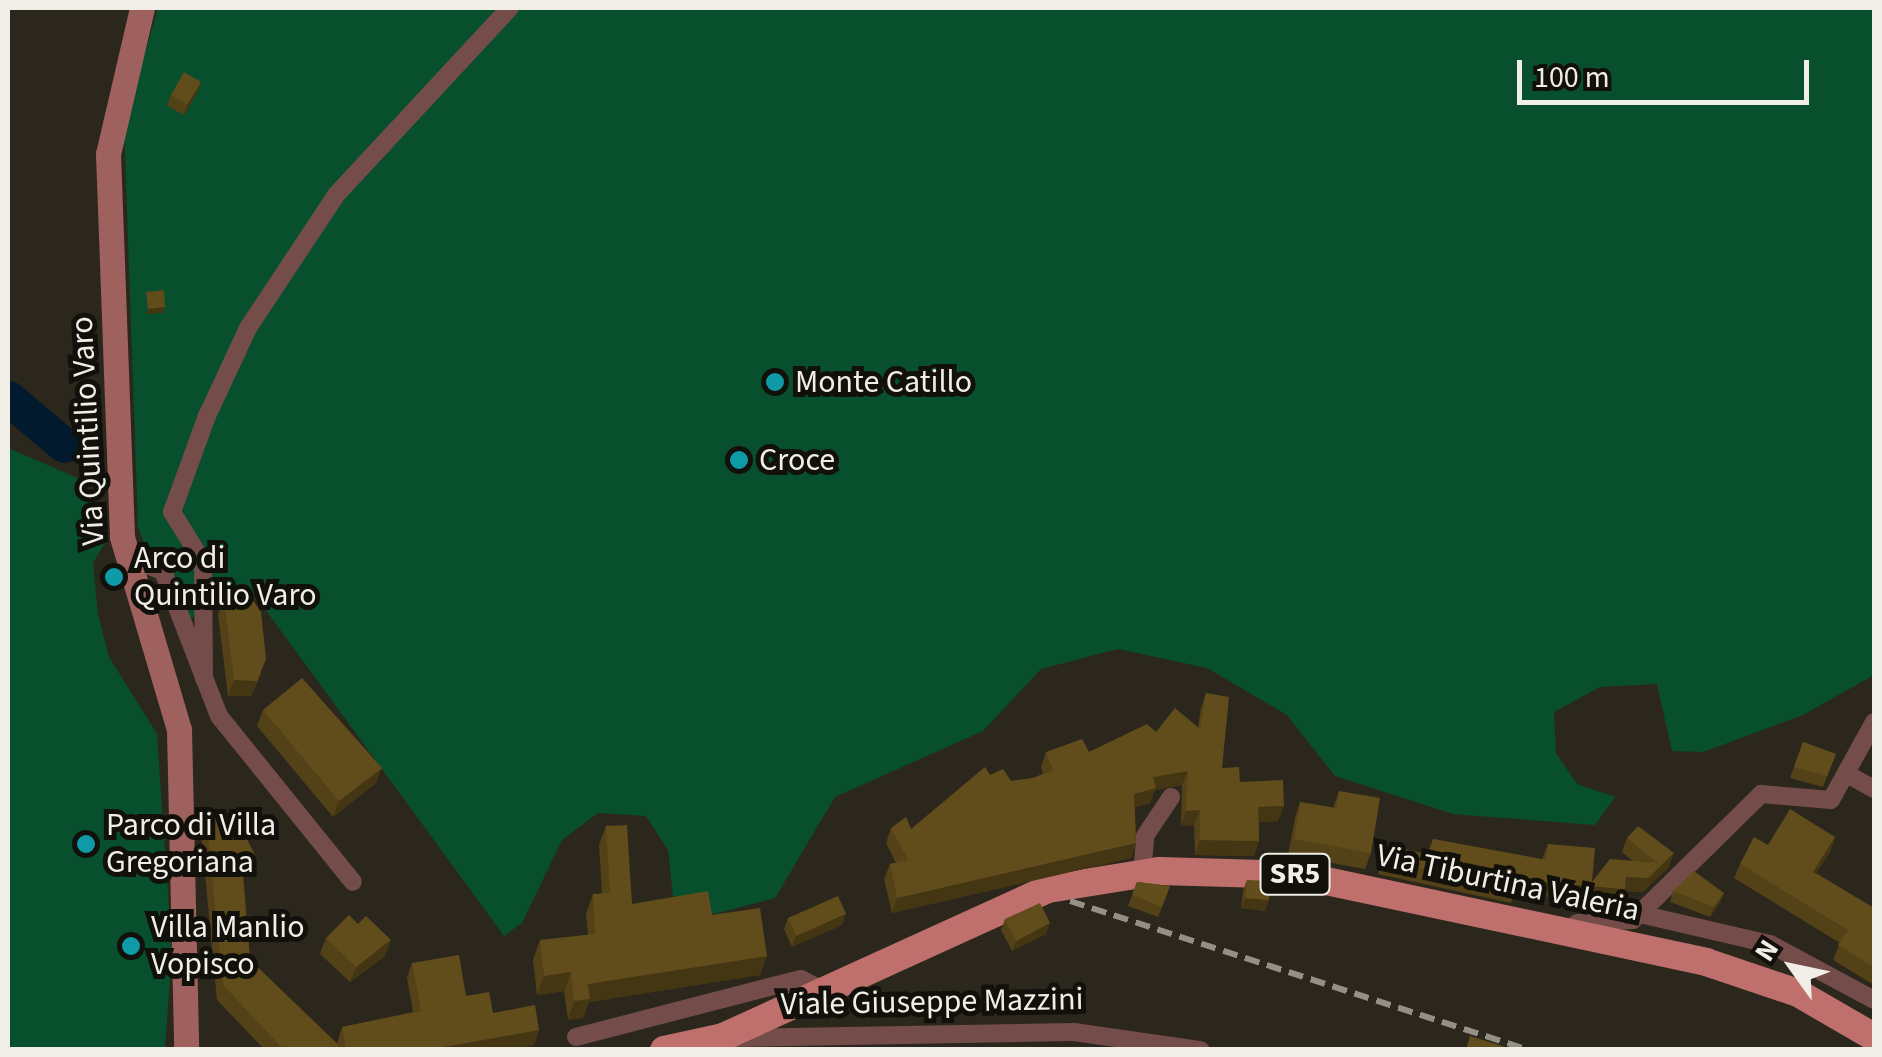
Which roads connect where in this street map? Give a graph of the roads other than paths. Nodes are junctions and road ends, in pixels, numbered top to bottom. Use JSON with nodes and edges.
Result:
{"nodes":[{"id":1,"x":142,"y":8,"type":"edge"},
{"id":2,"x":510,"y":8,"type":"edge"},
{"id":3,"x":126,"y":558,"type":"junction"},
{"id":4,"x":204,"y":679,"type":"junction"},
{"id":5,"x":1874,"y":722,"type":"edge"},
{"id":6,"x":1847,"y":774,"type":"junction"},
{"id":7,"x":1874,"y":788,"type":"edge"},
{"id":8,"x":1171,"y":797,"type":"dead end"},
{"id":9,"x":1142,"y":874,"type":"junction"},
{"id":10,"x":354,"y":882,"type":"dead end"},
{"id":11,"x":1640,"y":914,"type":"junction"},
{"id":12,"x":1510,"y":918,"type":"junction"},
{"id":13,"x":825,"y":991,"type":"junction"},
{"id":14,"x":1874,"y":1000,"type":"edge"},
{"id":15,"x":576,"y":1037,"type":"dead end"},
{"id":16,"x":722,"y":1037,"type":"junction"},
{"id":17,"x":1874,"y":1037,"type":"edge"},
{"id":18,"x":193,"y":1042,"type":"edge"},
{"id":19,"x":664,"y":1050,"type":"edge"},
{"id":20,"x":1201,"y":1050,"type":"edge"}],
"edges":[{"from":1,"to":3,"type":"main road","name":"Via Quintilio Varo"},
{"from":2,"to":4,"type":"street"},
{"from":3,"to":4,"type":"street"},
{"from":3,"to":18,"type":"main road","name":"Via Quintilio Varo"},
{"from":4,"to":10,"type":"street"},
{"from":5,"to":6,"type":"street"},
{"from":6,"to":7,"type":"street"},
{"from":6,"to":11,"type":"street"},
{"from":8,"to":9,"type":"street"},
{"from":9,"to":12,"type":"main road","name":"Via Tiburtina Valeria","number":"SR5"},
{"from":9,"to":13,"type":"main road","name":"Via Tiburtina Valeria","number":"SR5"},
{"from":11,"to":12,"type":"street"},
{"from":11,"to":14,"type":"street"},
{"from":12,"to":17,"type":"main road","name":"Via Tiburtina Valeria","number":"SR5"},
{"from":13,"to":15,"type":"street"},
{"from":13,"to":16,"type":"main road","name":"Via Tiburtina Valeria","number":"SR5"},
{"from":16,"to":19,"type":"main road","name":"Viale Giuseppe Mazzini"},
{"from":16,"to":20,"type":"street","name":"Viale Giuseppe Mazzini"}]}
